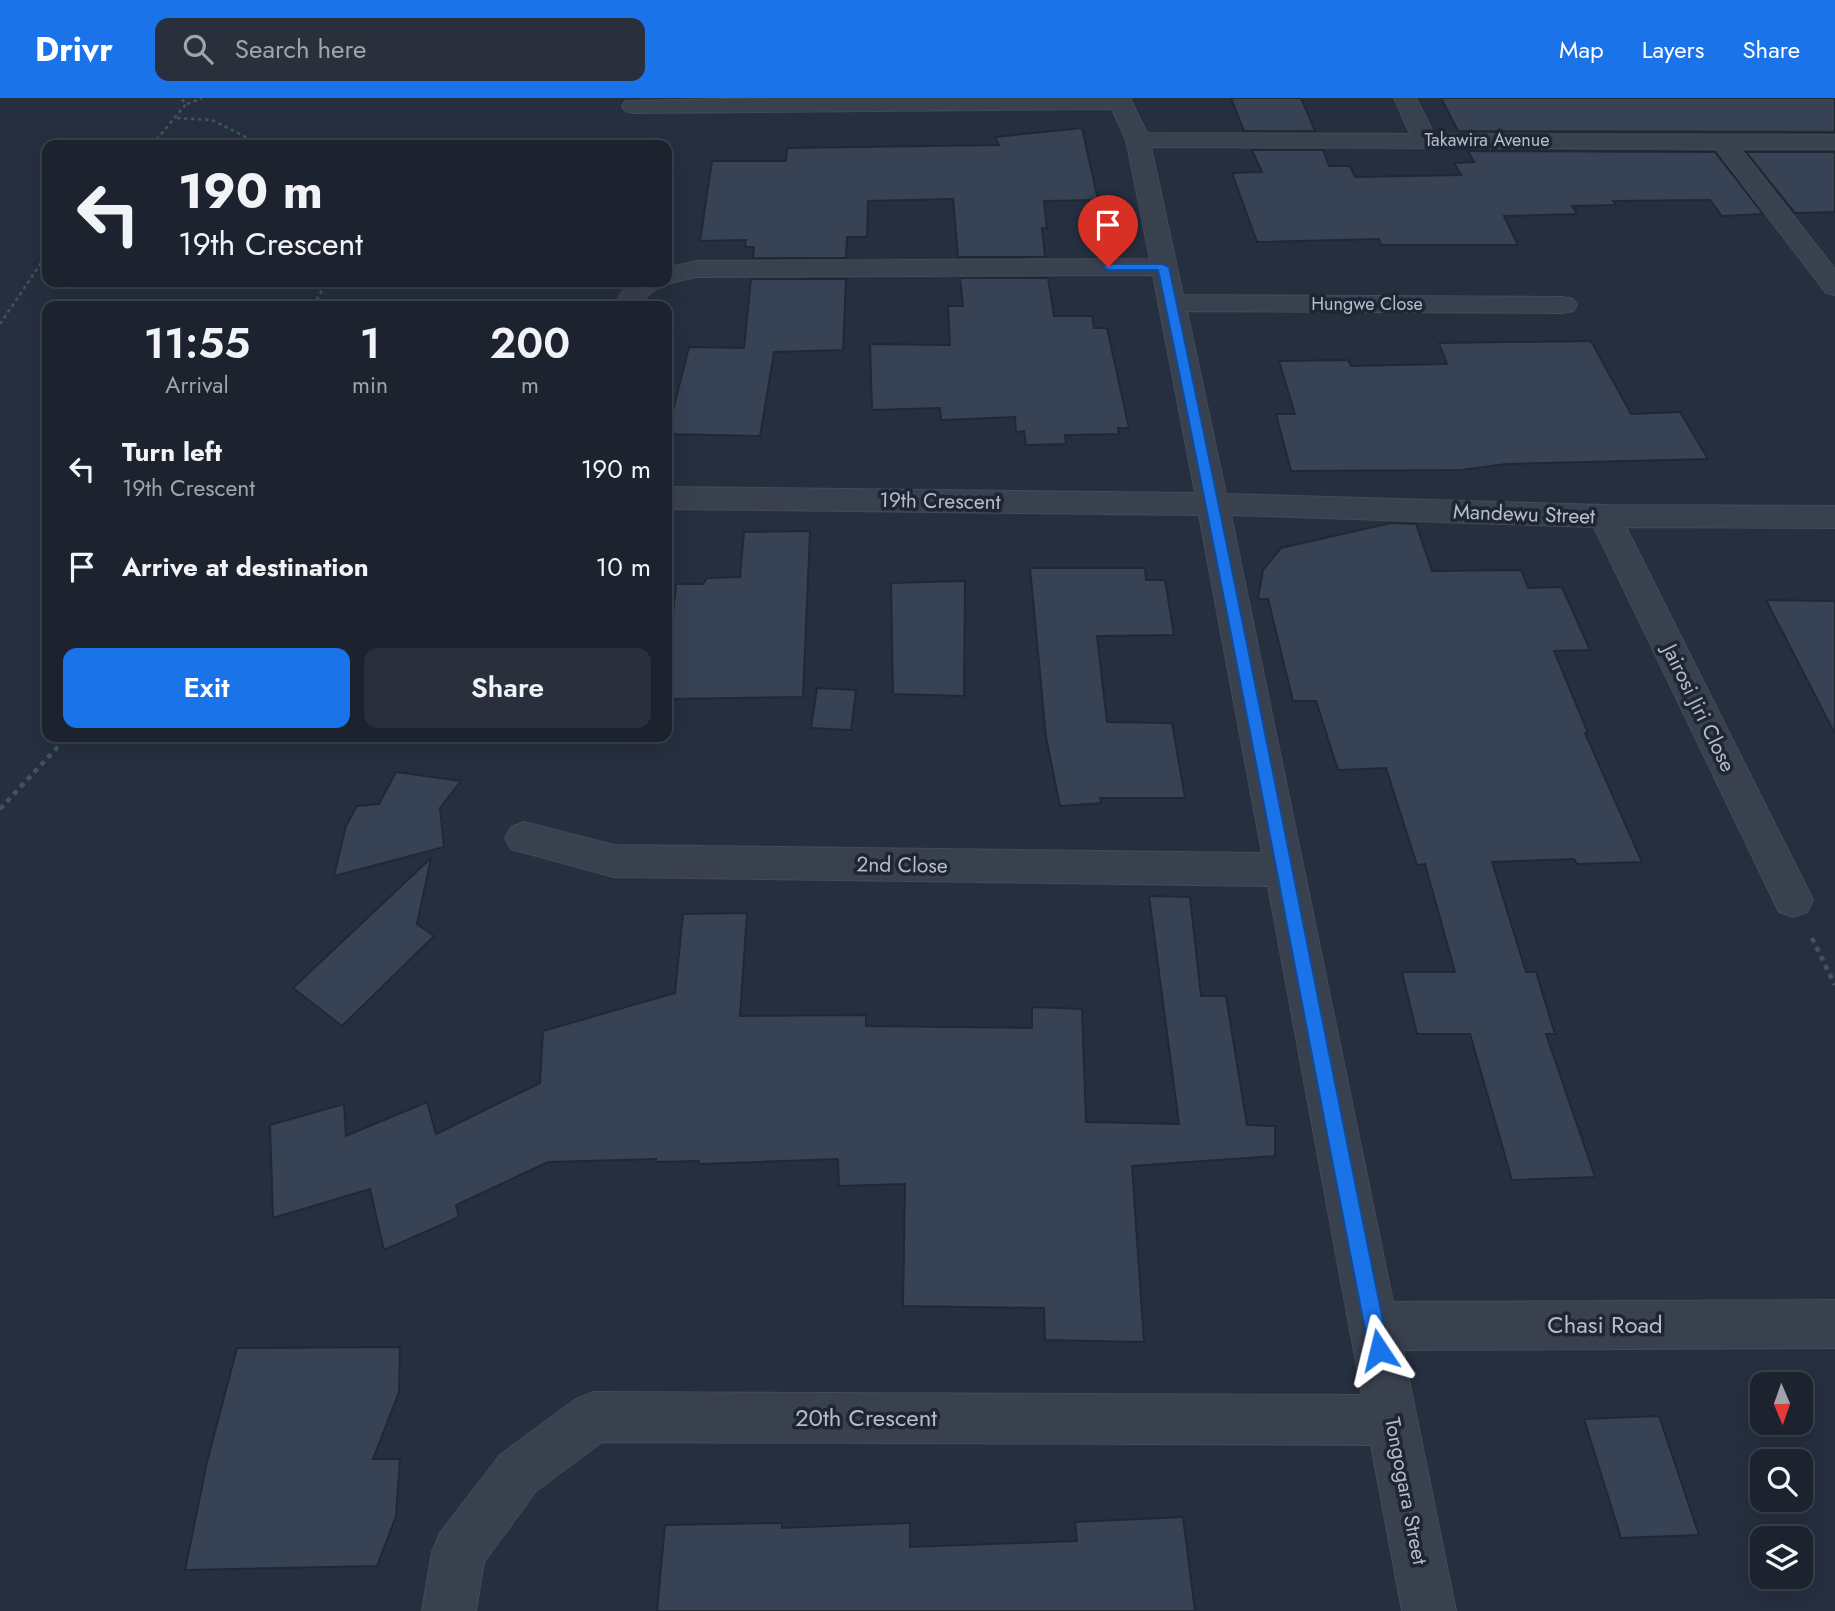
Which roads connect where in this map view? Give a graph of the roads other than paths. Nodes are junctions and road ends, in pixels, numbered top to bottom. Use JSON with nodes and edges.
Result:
{"nodes":[{"id":1,"x":1405,"y":98,"type":"edge"},
{"id":2,"x":1120,"y":100,"type":"edge"},
{"id":3,"x":633,"y":106,"type":"dead end"},
{"id":4,"x":1138,"y":140,"type":"junction"},
{"id":5,"x":1426,"y":140,"type":"junction"},
{"id":6,"x":1723,"y":142,"type":"junction"},
{"id":7,"x":1835,"y":142,"type":"edge"},
{"id":8,"x":672,"y":275,"type":"edge"},
{"id":9,"x":1167,"y":285,"type":"junction"},
{"id":10,"x":644,"y":287,"type":"edge"},
{"id":11,"x":1835,"y":287,"type":"edge"},
{"id":12,"x":630,"y":301,"type":"edge"},
{"id":13,"x":1563,"y":305,"type":"dead end"},
{"id":14,"x":672,"y":498,"type":"edge"},
{"id":15,"x":1213,"y":504,"type":"junction"},
{"id":16,"x":1605,"y":516,"type":"junction"},
{"id":17,"x":1835,"y":517,"type":"edge"},
{"id":18,"x":524,"y":838,"type":"dead end"},
{"id":19,"x":1283,"y":870,"type":"junction"},
{"id":20,"x":1793,"y":900,"type":"dead end"},
{"id":21,"x":1835,"y":1324,"type":"edge"},
{"id":22,"x":1375,"y":1326,"type":"junction"},
{"id":23,"x":1391,"y":1420,"type":"junction"},
{"id":24,"x":449,"y":1611,"type":"edge"},
{"id":25,"x":1429,"y":1611,"type":"edge"}],
"edges":[{"from":1,"to":5,"type":"street"},
{"from":2,"to":3,"type":"street"},
{"from":2,"to":4,"type":"street","name":"Tongogara Street"},
{"from":4,"to":5,"type":"street","name":"Takawira Avenue"},
{"from":4,"to":9,"type":"street","name":"Tongogara Street"},
{"from":5,"to":6,"type":"street","name":"Takawira Avenue"},
{"from":6,"to":7,"type":"street","name":"Takawira Avenue"},
{"from":6,"to":11,"type":"street"},
{"from":8,"to":9,"type":"street"},
{"from":9,"to":13,"type":"street","name":"Hungwe Close"},
{"from":9,"to":15,"type":"street","name":"Tongogara Street"},
{"from":10,"to":12,"type":"street"},
{"from":14,"to":15,"type":"street","name":"19th Crescent"},
{"from":15,"to":16,"type":"street","name":"Mandewu Street"},
{"from":15,"to":19,"type":"street","name":"Tongogara Street"},
{"from":16,"to":17,"type":"street","name":"Mandewu Street"},
{"from":16,"to":20,"type":"street","name":"Jairosi Jiri Close"},
{"from":18,"to":19,"type":"street","name":"2nd Close"},
{"from":19,"to":22,"type":"street","name":"Tongogara Street"},
{"from":21,"to":22,"type":"street","name":"Chasi Road"},
{"from":22,"to":23,"type":"street","name":"Tongogara Street"},
{"from":23,"to":24,"type":"street","name":"20th Crescent"},
{"from":23,"to":25,"type":"street","name":"Tongogara Street"}]}
